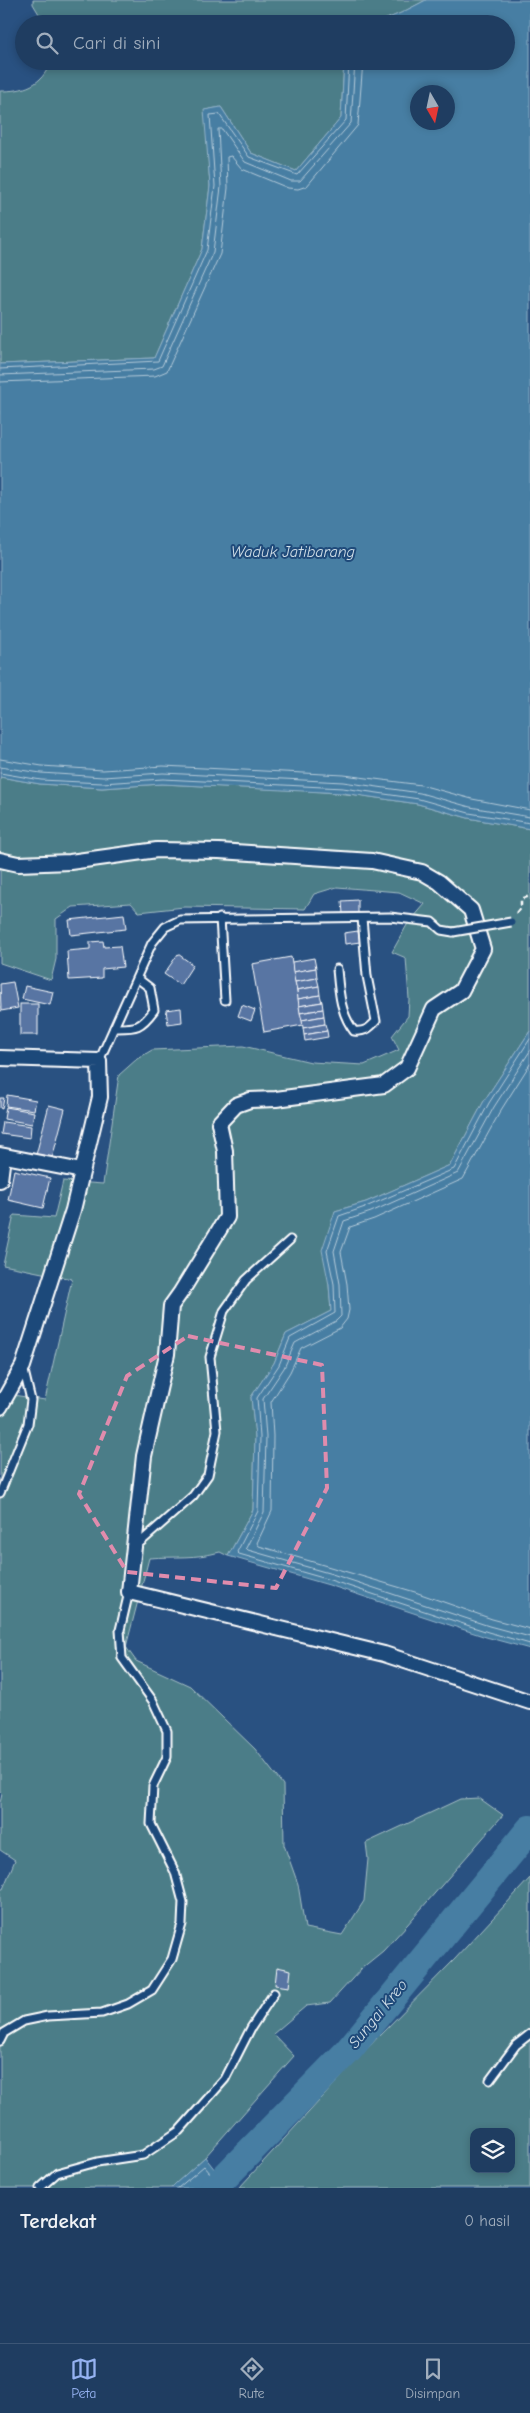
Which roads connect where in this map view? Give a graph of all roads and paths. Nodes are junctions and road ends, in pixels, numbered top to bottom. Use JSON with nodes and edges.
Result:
{"nodes":[{"id":1,"x":0,"y":860,"type":"edge"},
{"id":2,"x":530,"y":896,"type":"edge"},
{"id":3,"x":220,"y":918,"type":"junction"},
{"id":4,"x":362,"y":918,"type":"junction"},
{"id":5,"x":511,"y":922,"type":"joint"},
{"id":6,"x":337,"y":970,"type":"dead end"},
{"id":7,"x":137,"y":978,"type":"junction"},
{"id":8,"x":225,"y":1000,"type":"dead end"},
{"id":9,"x":114,"y":1028,"type":"junction"},
{"id":10,"x":0,"y":1058,"type":"edge"},
{"id":11,"x":99,"y":1061,"type":"junction"},
{"id":12,"x":1,"y":1155,"type":"edge"},
{"id":13,"x":82,"y":1171,"type":"junction"},
{"id":14,"x":0,"y":1180,"type":"edge"},
{"id":15,"x":290,"y":1240,"type":"dead end"},
{"id":16,"x":23,"y":1366,"type":"junction"},
{"id":17,"x":0,"y":1407,"type":"edge"},
{"id":18,"x":0,"y":1493,"type":"edge"},
{"id":19,"x":134,"y":1547,"type":"junction"},
{"id":20,"x":132,"y":1593,"type":"junction"},
{"id":21,"x":530,"y":1702,"type":"edge"},
{"id":22,"x":274,"y":1992,"type":"dead end"},
{"id":23,"x":530,"y":2034,"type":"edge"},
{"id":24,"x":0,"y":2041,"type":"edge"},
{"id":25,"x":490,"y":2080,"type":"dead end"},
{"id":26,"x":40,"y":2188,"type":"edge"}],
"edges":[{"from":1,"to":19,"type":"street"},
{"from":2,"to":5,"type":"path"},
{"from":3,"to":4,"type":"lane"},
{"from":3,"to":7,"type":"lane"},
{"from":3,"to":8,"type":"lane"},
{"from":4,"to":5,"type":"lane","bridge":true},
{"from":4,"to":6,"type":"lane"},
{"from":7,"to":9,"type":"lane"},
{"from":7,"to":9,"type":"lane"},
{"from":9,"to":11,"type":"lane"},
{"from":10,"to":11,"type":"street"},
{"from":11,"to":13,"type":"street"},
{"from":12,"to":13,"type":"street"},
{"from":12,"to":14,"type":"street"},
{"from":13,"to":16,"type":"street"},
{"from":15,"to":19,"type":"lane"},
{"from":16,"to":17,"type":"street"},
{"from":16,"to":18,"type":"lane"},
{"from":19,"to":20,"type":"street"},
{"from":20,"to":21,"type":"street"},
{"from":20,"to":24,"type":"lane"},
{"from":22,"to":26,"type":"lane"},
{"from":23,"to":25,"type":"lane"}]}
